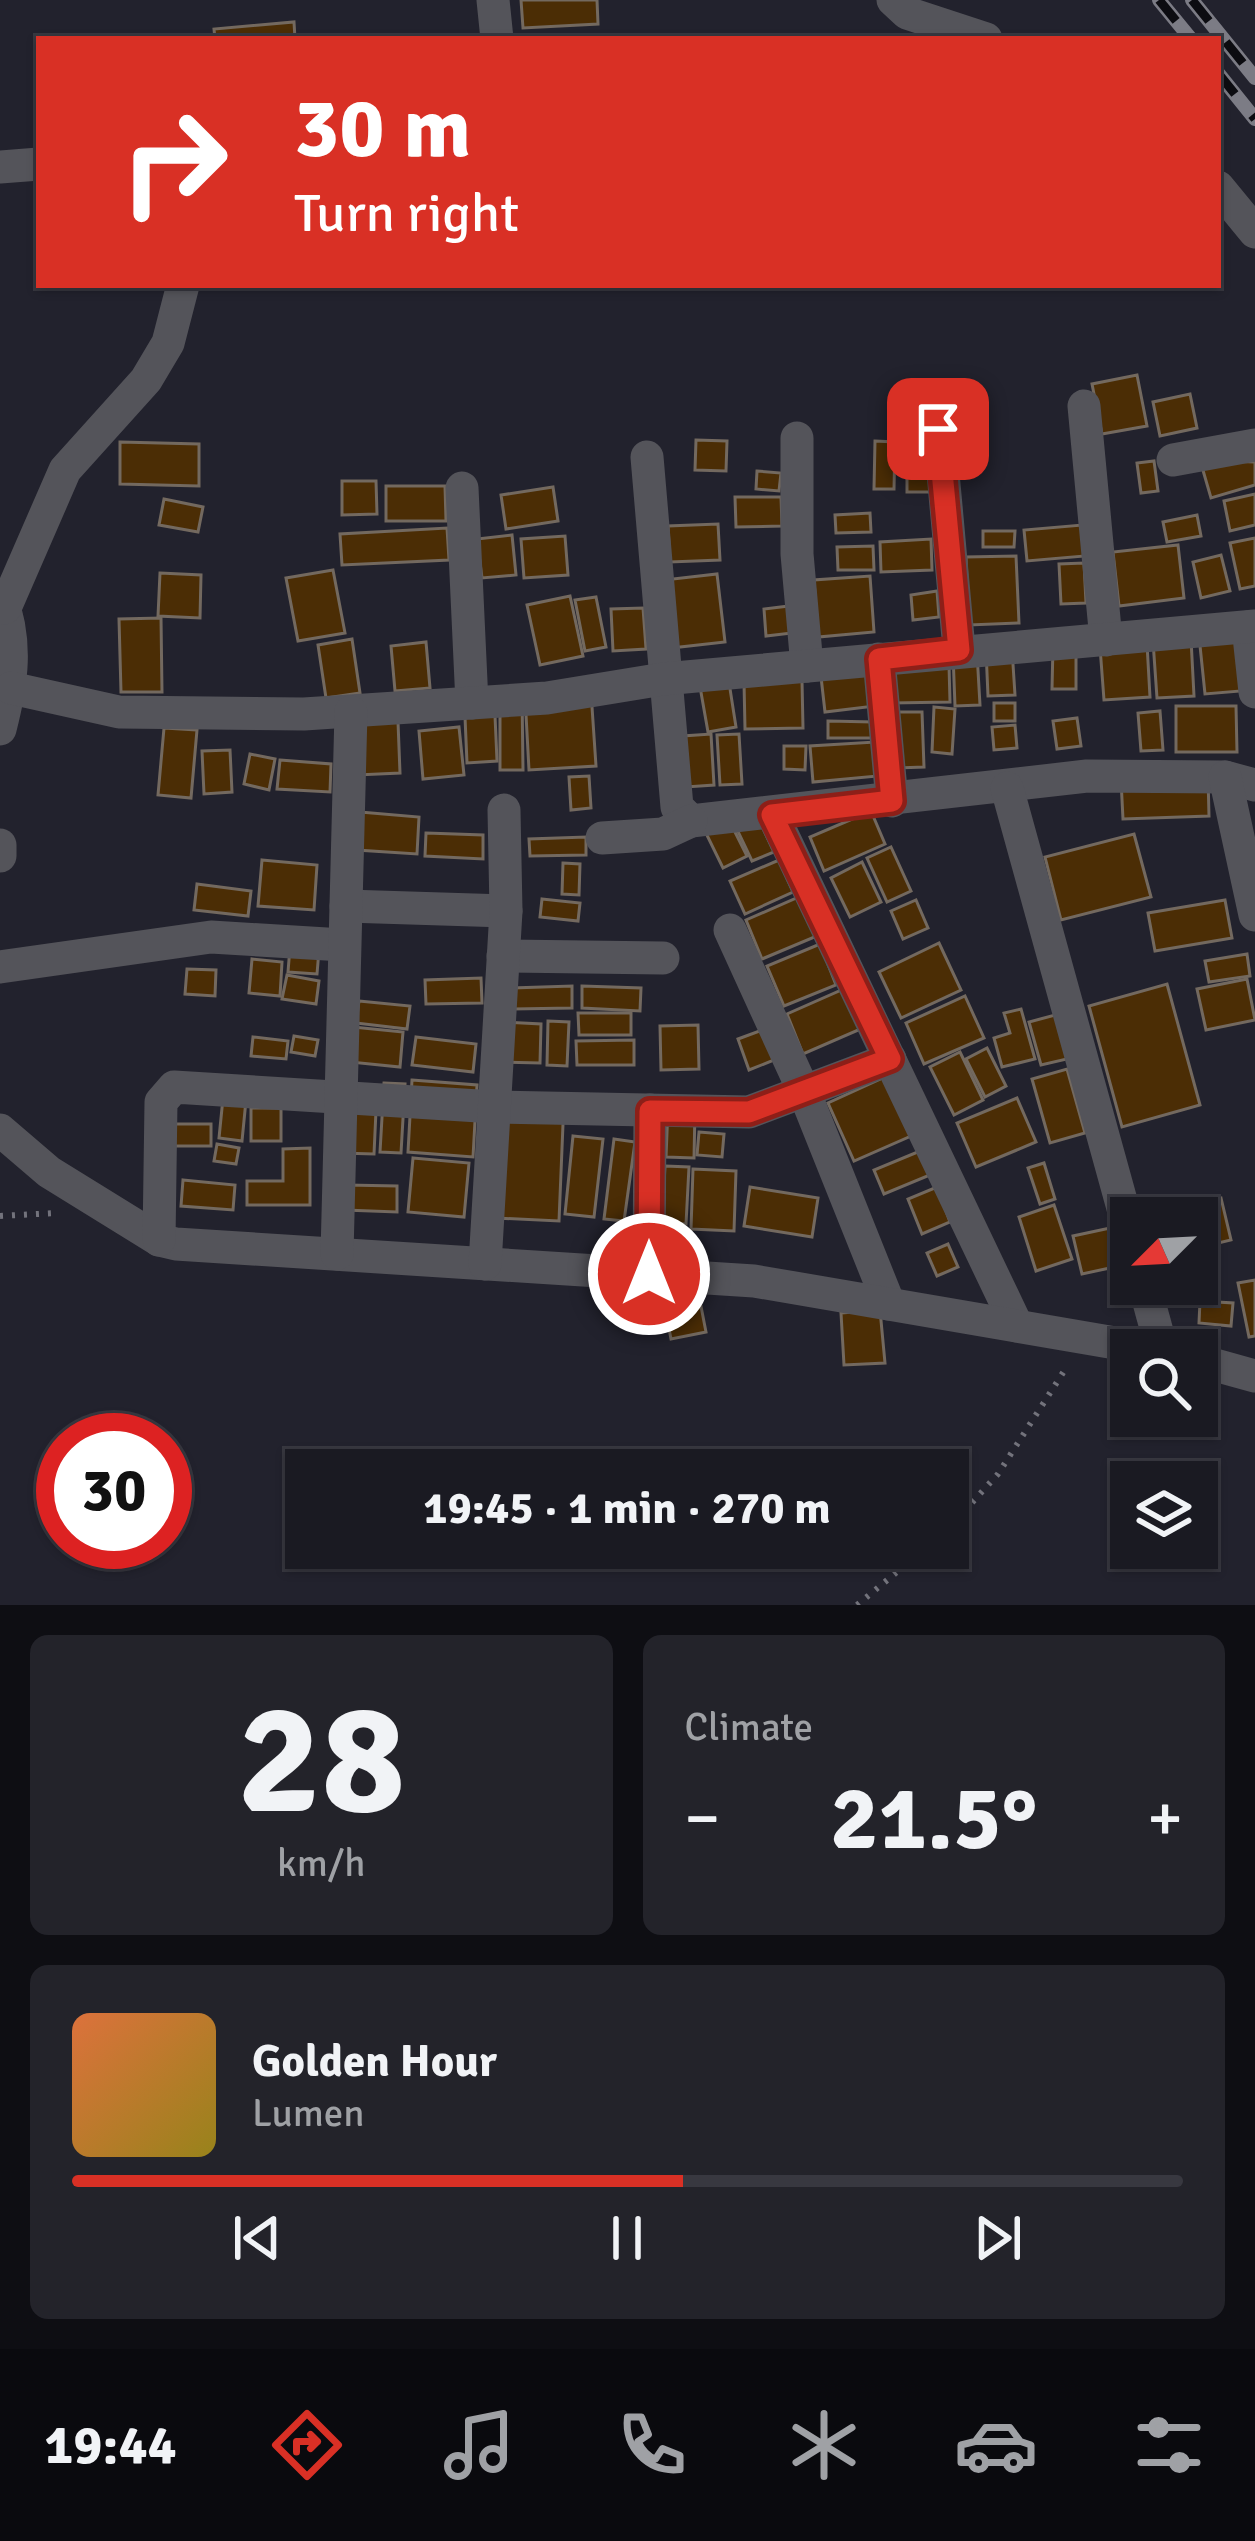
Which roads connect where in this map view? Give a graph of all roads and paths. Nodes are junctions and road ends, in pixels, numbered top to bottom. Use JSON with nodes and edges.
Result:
{"nodes":[{"id":1,"x":493,"y":0,"type":"edge"},
{"id":2,"x":893,"y":0,"type":"edge"},
{"id":3,"x":497,"y":36,"type":"edge"},
{"id":4,"x":977,"y":36,"type":"edge"},
{"id":5,"x":36,"y":164,"type":"edge"},
{"id":6,"x":0,"y":167,"type":"edge"},
{"id":7,"x":1221,"y":191,"type":"edge"},
{"id":8,"x":1255,"y":232,"type":"edge"},
{"id":9,"x":182,"y":288,"type":"edge"},
{"id":10,"x":1084,"y":406,"type":"dead end"},
{"id":11,"x":938,"y":429,"type":"dead end"},
{"id":12,"x":797,"y":438,"type":"dead end"},
{"id":13,"x":1255,"y":445,"type":"edge"},
{"id":14,"x":647,"y":457,"type":"dead end"},
{"id":15,"x":1173,"y":460,"type":"dead end"},
{"id":16,"x":462,"y":488,"type":"dead end"},
{"id":17,"x":3,"y":602,"type":"edge"},
{"id":18,"x":1252,"y":627,"type":"edge"},
{"id":19,"x":1106,"y":640,"type":"junction"},
{"id":20,"x":959,"y":650,"type":"junction"},
{"id":21,"x":879,"y":659,"type":"junction"},
{"id":22,"x":807,"y":666,"type":"junction"},
{"id":23,"x":663,"y":679,"type":"junction"},
{"id":24,"x":10,"y":688,"type":"junction"},
{"id":25,"x":1255,"y":692,"type":"edge"},
{"id":26,"x":472,"y":703,"type":"junction"},
{"id":27,"x":351,"y":712,"type":"junction"},
{"id":28,"x":0,"y":729,"type":"edge"},
{"id":29,"x":1240,"y":781,"type":"edge"},
{"id":30,"x":1007,"y":788,"type":"junction"},
{"id":31,"x":892,"y":801,"type":"junction"},
{"id":32,"x":504,"y":810,"type":"dead end"},
{"id":33,"x":772,"y":815,"type":"junction"},
{"id":34,"x":691,"y":821,"type":"junction"},
{"id":35,"x":602,"y":838,"type":"dead end"},
{"id":36,"x":0,"y":845,"type":"edge"},
{"id":37,"x":0,"y":856,"type":"edge"},
{"id":38,"x":346,"y":907,"type":"junction"},
{"id":39,"x":506,"y":911,"type":"junction"},
{"id":40,"x":1255,"y":915,"type":"edge"},
{"id":41,"x":730,"y":930,"type":"dead end"},
{"id":42,"x":343,"y":945,"type":"junction"},
{"id":43,"x":503,"y":956,"type":"junction"},
{"id":44,"x":662,"y":958,"type":"dead end"},
{"id":45,"x":0,"y":967,"type":"edge"},
{"id":46,"x":890,"y":1059,"type":"junction"},
{"id":47,"x":806,"y":1094,"type":"junction"},
{"id":48,"x":339,"y":1096,"type":"junction"},
{"id":49,"x":495,"y":1107,"type":"junction"},
{"id":50,"x":650,"y":1111,"type":"junction"},
{"id":51,"x":0,"y":1130,"type":"edge"},
{"id":52,"x":1120,"y":1197,"type":"edge"},
{"id":53,"x":159,"y":1240,"type":"junction"},
{"id":54,"x":337,"y":1254,"type":"junction"},
{"id":55,"x":485,"y":1264,"type":"junction"},
{"id":56,"x":649,"y":1274,"type":"junction"},
{"id":57,"x":889,"y":1304,"type":"junction"},
{"id":58,"x":1017,"y":1326,"type":"junction"},
{"id":59,"x":1087,"y":1338,"type":"junction"},
{"id":60,"x":1110,"y":1342,"type":"edge"},
{"id":61,"x":1218,"y":1366,"type":"edge"},
{"id":62,"x":1255,"y":1376,"type":"edge"},
{"id":63,"x":969,"y":1505,"type":"edge"},
{"id":64,"x":901,"y":1569,"type":"edge"},
{"id":65,"x":857,"y":1605,"type":"edge"}],
"edges":[{"from":1,"to":3,"type":"street"},
{"from":2,"to":4,"type":"street"},
{"from":5,"to":6,"type":"street"},
{"from":7,"to":8,"type":"street"},
{"from":9,"to":17,"type":"street"},
{"from":10,"to":19,"type":"street"},
{"from":11,"to":20,"type":"street"},
{"from":12,"to":22,"type":"street"},
{"from":13,"to":15,"type":"street"},
{"from":14,"to":23,"type":"street"},
{"from":16,"to":26,"type":"street"},
{"from":17,"to":24,"type":"street"},
{"from":18,"to":19,"type":"street"},
{"from":18,"to":25,"type":"street"},
{"from":19,"to":20,"type":"street"},
{"from":20,"to":21,"type":"street"},
{"from":21,"to":22,"type":"street"},
{"from":21,"to":31,"type":"street"},
{"from":22,"to":23,"type":"street"},
{"from":23,"to":26,"type":"street"},
{"from":23,"to":34,"type":"street"},
{"from":24,"to":27,"type":"street"},
{"from":24,"to":28,"type":"street"},
{"from":26,"to":27,"type":"street"},
{"from":27,"to":38,"type":"street"},
{"from":29,"to":30,"type":"street"},
{"from":29,"to":40,"type":"street"},
{"from":30,"to":31,"type":"street"},
{"from":30,"to":52,"type":"street"},
{"from":31,"to":33,"type":"street"},
{"from":32,"to":39,"type":"street"},
{"from":33,"to":34,"type":"street"},
{"from":33,"to":46,"type":"street"},
{"from":34,"to":35,"type":"street"},
{"from":36,"to":37,"type":"street"},
{"from":38,"to":39,"type":"street"},
{"from":38,"to":42,"type":"street"},
{"from":39,"to":43,"type":"street"},
{"from":41,"to":47,"type":"street"},
{"from":42,"to":45,"type":"street"},
{"from":42,"to":48,"type":"street"},
{"from":43,"to":44,"type":"street"},
{"from":43,"to":49,"type":"street"},
{"from":46,"to":47,"type":"street"},
{"from":46,"to":58,"type":"street"},
{"from":47,"to":50,"type":"street"},
{"from":47,"to":57,"type":"street"},
{"from":48,"to":49,"type":"street"},
{"from":48,"to":53,"type":"street"},
{"from":48,"to":54,"type":"street"},
{"from":49,"to":50,"type":"street"},
{"from":49,"to":55,"type":"street"},
{"from":50,"to":56,"type":"street"},
{"from":51,"to":53,"type":"street"},
{"from":53,"to":54,"type":"street"},
{"from":54,"to":55,"type":"street"},
{"from":55,"to":56,"type":"street"},
{"from":56,"to":57,"type":"street"},
{"from":57,"to":58,"type":"street"},
{"from":58,"to":59,"type":"street"},
{"from":59,"to":60,"type":"street"},
{"from":59,"to":63,"type":"path"},
{"from":61,"to":62,"type":"street"},
{"from":64,"to":65,"type":"path"}]}
